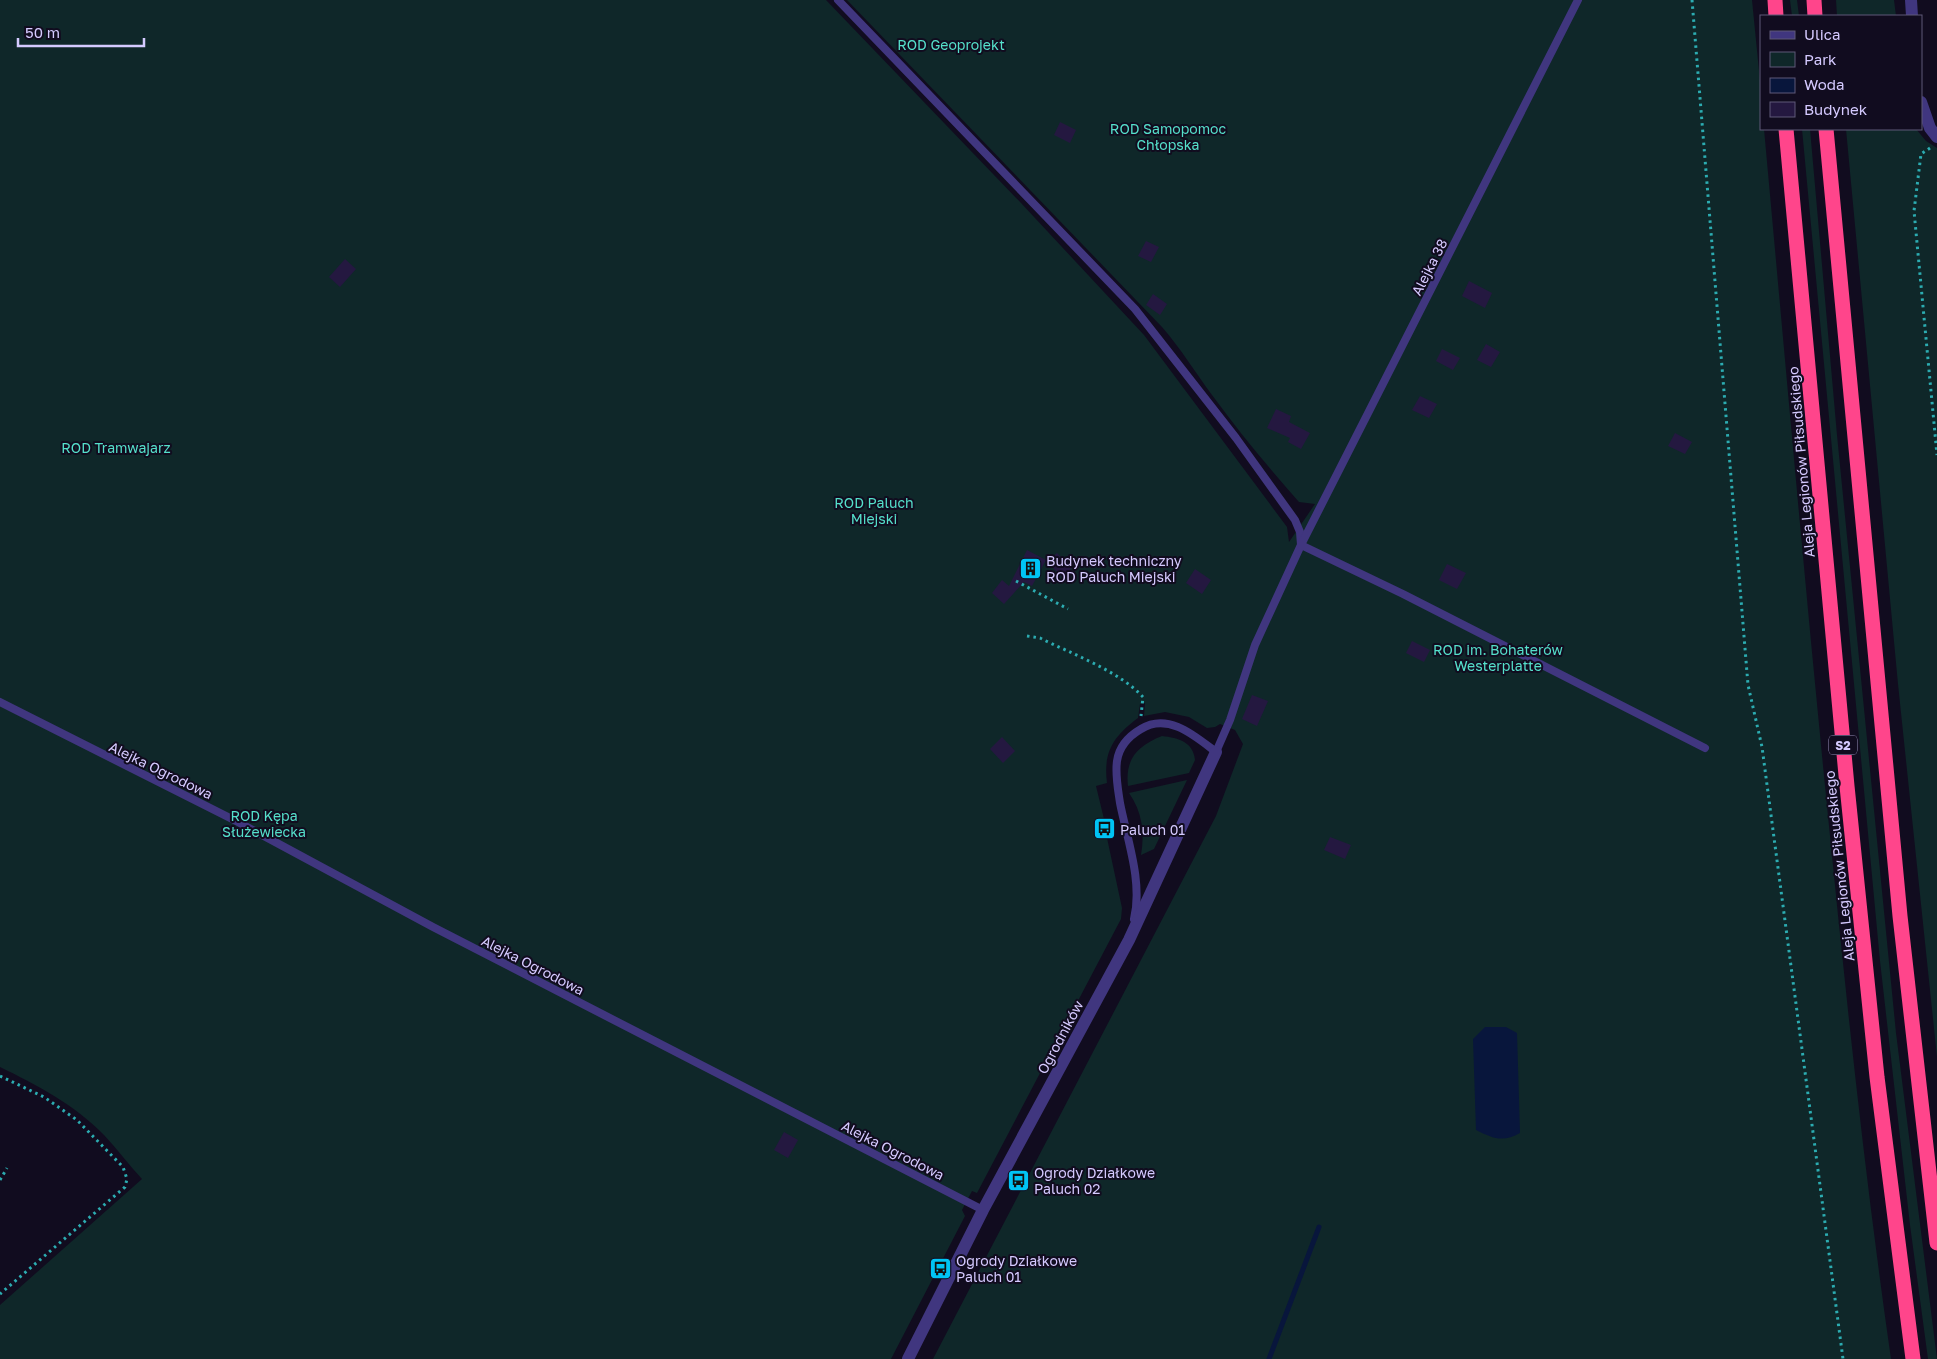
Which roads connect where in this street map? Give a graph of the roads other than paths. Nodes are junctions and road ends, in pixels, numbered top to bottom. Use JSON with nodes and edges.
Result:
{"nodes":[{"id":1,"x":838,"y":0,"type":"edge"},
{"id":2,"x":1578,"y":0,"type":"edge"},
{"id":3,"x":1774,"y":0,"type":"edge"},
{"id":4,"x":1814,"y":0,"type":"edge"},
{"id":5,"x":1910,"y":0,"type":"edge"},
{"id":6,"x":1776,"y":15,"type":"edge"},
{"id":7,"x":1815,"y":15,"type":"edge"},
{"id":8,"x":1912,"y":15,"type":"edge"},
{"id":9,"x":1922,"y":106,"type":"edge"},
{"id":10,"x":1786,"y":130,"type":"edge"},
{"id":11,"x":1826,"y":130,"type":"edge"},
{"id":12,"x":1936,"y":138,"type":"edge"},
{"id":13,"x":1301,"y":546,"type":"junction"},
{"id":14,"x":0,"y":702,"type":"edge"},
{"id":15,"x":1228,"y":725,"type":"joint"},
{"id":16,"x":1705,"y":748,"type":"dead end"},
{"id":17,"x":1216,"y":752,"type":"junction"},
{"id":18,"x":1128,"y":940,"type":"junction"},
{"id":19,"x":983,"y":1210,"type":"junction"},
{"id":20,"x":1937,"y":1243,"type":"edge"},
{"id":21,"x":908,"y":1359,"type":"edge"},
{"id":22,"x":1913,"y":1359,"type":"edge"}],
"edges":[{"from":1,"to":13,"type":"lane"},
{"from":2,"to":13,"type":"lane","name":"Alejka 38"},
{"from":3,"to":6,"type":"highway"},
{"from":4,"to":7,"type":"highway"},
{"from":5,"to":8,"type":"street"},
{"from":9,"to":12,"type":"street"},
{"from":10,"to":22,"type":"highway","name":"Aleja Legionów Piłsudskiego","number":"S2"},
{"from":11,"to":20,"type":"highway"},
{"from":13,"to":15,"type":"lane","name":"Alejka 38"},
{"from":13,"to":16,"type":"lane"},
{"from":14,"to":19,"type":"lane","name":"Alejka Ogrodowa"},
{"from":15,"to":17,"type":"lane","name":"Ogrodników"},
{"from":17,"to":18,"type":"street","name":"Ogrodników"},
{"from":17,"to":18,"type":"lane"},
{"from":18,"to":19,"type":"street","name":"Ogrodników"},
{"from":19,"to":21,"type":"street","name":"Ogrodników"}]}
